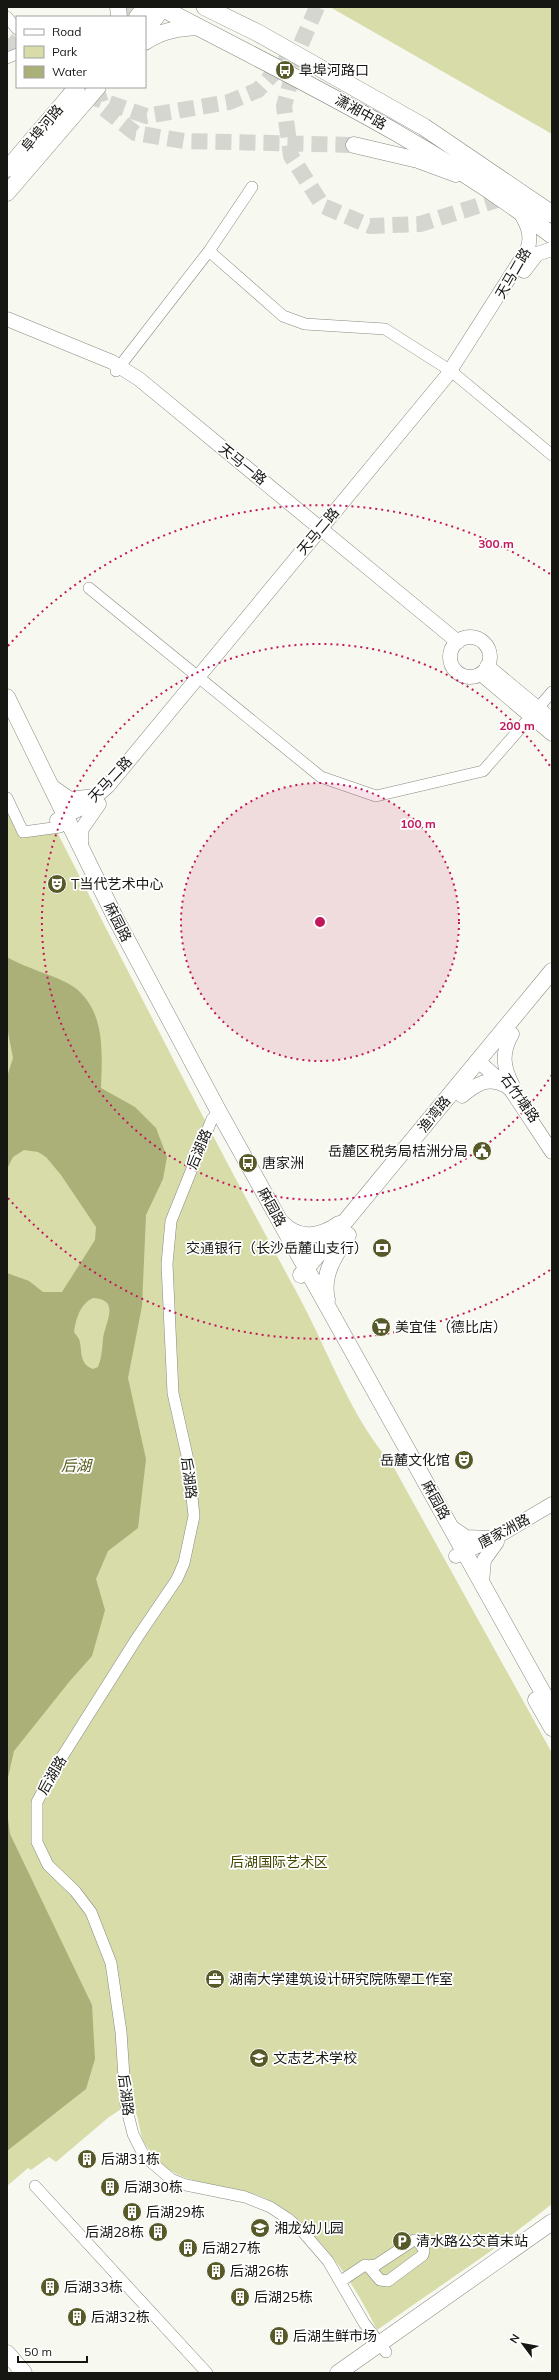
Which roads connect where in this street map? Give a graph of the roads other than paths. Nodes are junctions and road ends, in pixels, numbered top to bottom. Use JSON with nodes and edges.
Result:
{"nodes":[{"id":1,"x":145,"y":7,"type":"edge"},
{"id":2,"x":205,"y":7,"type":"edge"},
{"id":3,"x":162,"y":8,"type":"edge"},
{"id":4,"x":138,"y":16,"type":"edge"},
{"id":5,"x":7,"y":17,"type":"edge"},
{"id":6,"x":7,"y":23,"type":"edge"},
{"id":7,"x":199,"y":27,"type":"junction"},
{"id":8,"x":16,"y":28,"type":"edge"},
{"id":9,"x":146,"y":30,"type":"edge"},
{"id":10,"x":16,"y":33,"type":"edge"},
{"id":11,"x":146,"y":42,"type":"edge"},
{"id":12,"x":75,"y":88,"type":"edge"},
{"id":13,"x":97,"y":88,"type":"edge"},
{"id":14,"x":66,"y":94,"type":"edge"},
{"id":15,"x":354,"y":145,"type":"tunnel mouth"},
{"id":16,"x":7,"y":169,"type":"edge"},
{"id":17,"x":473,"y":180,"type":"junction"},
{"id":18,"x":252,"y":187,"type":"dead end"},
{"id":19,"x":7,"y":193,"type":"edge"},
{"id":20,"x":520,"y":211,"type":"junction"},
{"id":21,"x":552,"y":214,"type":"edge"},
{"id":22,"x":552,"y":235,"type":"edge"},
{"id":23,"x":552,"y":249,"type":"edge"},
{"id":24,"x":209,"y":251,"type":"junction"},
{"id":25,"x":7,"y":319,"type":"edge"},
{"id":26,"x":7,"y":324,"type":"edge"},
{"id":27,"x":118,"y":368,"type":"junction"},
{"id":28,"x":454,"y":374,"type":"junction"},
{"id":29,"x":552,"y":455,"type":"edge"},
{"id":30,"x":322,"y":532,"type":"junction"},
{"id":31,"x":89,"y":588,"type":"dead end"},
{"id":32,"x":455,"y":645,"type":"junction"},
{"id":33,"x":484,"y":670,"type":"junction"},
{"id":34,"x":200,"y":679,"type":"junction"},
{"id":35,"x":552,"y":692,"type":"edge"},
{"id":36,"x":7,"y":697,"type":"edge"},
{"id":37,"x":535,"y":712,"type":"junction"},
{"id":38,"x":7,"y":718,"type":"edge"},
{"id":39,"x":552,"y":720,"type":"edge"},
{"id":40,"x":552,"y":734,"type":"edge"},
{"id":41,"x":49,"y":784,"type":"junction"},
{"id":42,"x":7,"y":798,"type":"edge"},
{"id":43,"x":100,"y":799,"type":"junction"},
{"id":44,"x":62,"y":821,"type":"junction"},
{"id":45,"x":82,"y":849,"type":"junction"},
{"id":46,"x":552,"y":971,"type":"edge"},
{"id":47,"x":552,"y":985,"type":"edge"},
{"id":48,"x":512,"y":1034,"type":"junction"},
{"id":49,"x":484,"y":1061,"type":"junction"},
{"id":50,"x":512,"y":1088,"type":"junction"},
{"id":51,"x":462,"y":1096,"type":"junction"},
{"id":52,"x":216,"y":1115,"type":"junction"},
{"id":53,"x":552,"y":1145,"type":"edge"},
{"id":54,"x":552,"y":1152,"type":"edge"},
{"id":55,"x":352,"y":1214,"type":"junction"},
{"id":56,"x":280,"y":1221,"type":"junction"},
{"id":57,"x":348,"y":1235,"type":"junction"},
{"id":58,"x":307,"y":1277,"type":"junction"},
{"id":59,"x":329,"y":1307,"type":"junction"},
{"id":60,"x":552,"y":1504,"type":"edge"},
{"id":61,"x":552,"y":1509,"type":"edge"},
{"id":62,"x":449,"y":1525,"type":"junction"},
{"id":63,"x":496,"y":1540,"type":"junction"},
{"id":64,"x":462,"y":1558,"type":"junction"},
{"id":65,"x":482,"y":1582,"type":"junction"},
{"id":66,"x":552,"y":1709,"type":"edge"},
{"id":67,"x":552,"y":1728,"type":"edge"},
{"id":68,"x":35,"y":2186,"type":"dead end"},
{"id":69,"x":552,"y":2232,"type":"edge"},
{"id":70,"x":367,"y":2266,"type":"junction"},
{"id":71,"x":341,"y":2281,"type":"junction"},
{"id":72,"x":382,"y":2348,"type":"junction"},
{"id":73,"x":7,"y":2353,"type":"edge"},
{"id":74,"x":7,"y":2364,"type":"edge"},
{"id":75,"x":15,"y":2373,"type":"edge"},
{"id":76,"x":24,"y":2373,"type":"edge"},
{"id":77,"x":207,"y":2373,"type":"edge"},
{"id":78,"x":338,"y":2373,"type":"edge"},
{"id":79,"x":356,"y":2373,"type":"edge"}],
"edges":[{"from":1,"to":4,"type":"main road"},
{"from":2,"to":21,"type":"main road","name":"潇湘中路"},
{"from":3,"to":7,"type":"main road","name":"潇湘中路"},
{"from":3,"to":9,"type":"main road"},
{"from":5,"to":8,"type":"street"},
{"from":6,"to":10,"type":"street"},
{"from":7,"to":11,"type":"main road"},
{"from":7,"to":17,"type":"main road","name":"潇湘中路"},
{"from":12,"to":14,"type":"main road","name":"阜埠河路"},
{"from":13,"to":19,"type":"main road"},
{"from":14,"to":16,"type":"main road","name":"阜埠河路"},
{"from":15,"to":17,"type":"main road"},
{"from":17,"to":20,"type":"main road","name":"潇湘中路"},
{"from":18,"to":24,"type":"street"},
{"from":20,"to":22,"type":"main road","name":"潇湘中路"},
{"from":20,"to":28,"type":"street","name":"天马二路"},
{"from":23,"to":28,"type":"street"},
{"from":24,"to":27,"type":"street"},
{"from":24,"to":28,"type":"street"},
{"from":25,"to":27,"type":"street","name":"天马一路"},
{"from":26,"to":27,"type":"street","name":"天马一路"},
{"from":27,"to":30,"type":"street","name":"天马一路"},
{"from":28,"to":29,"type":"street"},
{"from":28,"to":30,"type":"street","name":"天马二路"},
{"from":30,"to":32,"type":"street","name":"天马一路"},
{"from":30,"to":34,"type":"street","name":"天马二路"},
{"from":31,"to":34,"type":"street"},
{"from":32,"to":33,"type":"street"},
{"from":32,"to":33,"type":"street"},
{"from":33,"to":37,"type":"street"},
{"from":34,"to":37,"type":"street"},
{"from":34,"to":43,"type":"street","name":"天马二路"},
{"from":35,"to":37,"type":"street"},
{"from":36,"to":41,"type":"main road","name":"麻园路"},
{"from":37,"to":39,"type":"street"},
{"from":37,"to":40,"type":"street"},
{"from":38,"to":44,"type":"main road","name":"麻园路"},
{"from":41,"to":43,"type":"street"},
{"from":41,"to":44,"type":"main road","name":"麻园路"},
{"from":42,"to":44,"type":"street"},
{"from":43,"to":44,"type":"street"},
{"from":43,"to":45,"type":"street"},
{"from":44,"to":45,"type":"main road","name":"麻园路"},
{"from":44,"to":52,"type":"main road","name":"麻园路"},
{"from":45,"to":52,"type":"main road","name":"麻园路"},
{"from":46,"to":49,"type":"main road","name":"渔湾路"},
{"from":47,"to":48,"type":"main road","name":"渔湾路"},
{"from":48,"to":49,"type":"main road","name":"渔湾路"},
{"from":48,"to":50,"type":"street"},
{"from":49,"to":50,"type":"street","name":"石竹塘路"},
{"from":49,"to":51,"type":"main road","name":"渔湾路"},
{"from":49,"to":55,"type":"main road","name":"渔湾路"},
{"from":50,"to":51,"type":"street"},
{"from":50,"to":53,"type":"street","name":"石竹塘路"},
{"from":50,"to":54,"type":"street","name":"石竹塘路"},
{"from":51,"to":57,"type":"main road","name":"渔湾路"},
{"from":52,"to":56,"type":"main road","name":"麻园路"},
{"from":52,"to":58,"type":"main road","name":"麻园路"},
{"from":52,"to":71,"type":"street","name":"后湖路"},
{"from":55,"to":56,"type":"main road"},
{"from":55,"to":58,"type":"main road","name":"渔湾路"},
{"from":56,"to":58,"type":"main road","name":"麻园路"},
{"from":57,"to":58,"type":"main road","name":"渔湾路"},
{"from":57,"to":59,"type":"main road"},
{"from":58,"to":59,"type":"main road","name":"麻园路"},
{"from":58,"to":64,"type":"main road","name":"麻园路"},
{"from":59,"to":62,"type":"main road","name":"麻园路"},
{"from":60,"to":63,"type":"street","name":"唐家洲路"},
{"from":61,"to":63,"type":"street","name":"唐家洲路"},
{"from":62,"to":63,"type":"street"},
{"from":62,"to":64,"type":"main road","name":"麻园路"},
{"from":63,"to":64,"type":"street","name":"唐家洲路"},
{"from":63,"to":65,"type":"street"},
{"from":64,"to":65,"type":"main road","name":"麻园路"},
{"from":64,"to":67,"type":"main road","name":"麻园路"},
{"from":65,"to":66,"type":"main road","name":"麻园路"},
{"from":68,"to":77,"type":"street"},
{"from":69,"to":72,"type":"main road"},
{"from":70,"to":70,"type":"street"},
{"from":70,"to":71,"type":"street"},
{"from":71,"to":72,"type":"street","name":"后湖路"},
{"from":72,"to":78,"type":"main road"},
{"from":72,"to":79,"type":"main road"},
{"from":73,"to":76,"type":"main road"},
{"from":74,"to":75,"type":"main road"}]}
